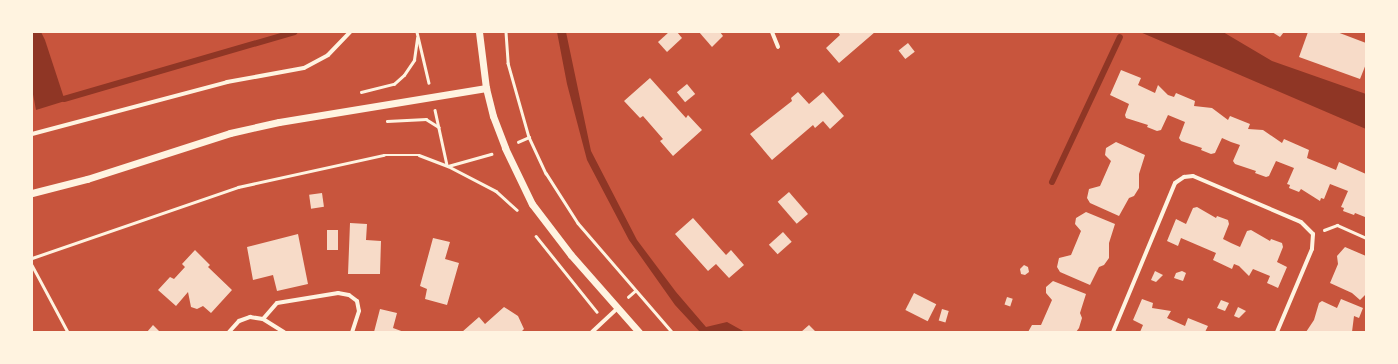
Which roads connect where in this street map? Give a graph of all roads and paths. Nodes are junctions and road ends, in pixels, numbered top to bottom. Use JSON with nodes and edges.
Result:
{"nodes":[{"id":1,"x":350,"y":32,"type":"edge"},
{"id":2,"x":417,"y":32,"type":"edge"},
{"id":3,"x":479,"y":32,"type":"edge"},
{"id":4,"x":506,"y":32,"type":"edge"},
{"id":5,"x":772,"y":32,"type":"edge"},
{"id":6,"x":417,"y":38,"type":"dead end"},
{"id":7,"x":778,"y":47,"type":"dead end"},
{"id":8,"x":486,"y":88,"type":"junction"},
{"id":9,"x":379,"y":121,"type":"dead end"},
{"id":10,"x":32,"y":134,"type":"edge"},
{"id":11,"x":529,"y":137,"type":"junction"},
{"id":12,"x":505,"y":148,"type":"junction"},
{"id":13,"x":448,"y":166,"type":"junction"},
{"id":14,"x":32,"y":193,"type":"edge"},
{"id":15,"x":522,"y":216,"type":"dead end"},
{"id":16,"x":535,"y":234,"type":"dead end"},
{"id":17,"x":1313,"y":234,"type":"junction"},
{"id":18,"x":1366,"y":238,"type":"edge"},
{"id":19,"x":32,"y":258,"type":"edge"},
{"id":20,"x":32,"y":265,"type":"edge"},
{"id":21,"x":618,"y":308,"type":"junction"},
{"id":22,"x":263,"y":319,"type":"junction"},
{"id":23,"x":604,"y":321,"type":"junction"},
{"id":24,"x":68,"y":332,"type":"edge"},
{"id":25,"x":229,"y":332,"type":"edge"},
{"id":26,"x":284,"y":332,"type":"edge"},
{"id":27,"x":352,"y":332,"type":"edge"},
{"id":28,"x":592,"y":332,"type":"edge"},
{"id":29,"x":639,"y":332,"type":"edge"},
{"id":30,"x":672,"y":332,"type":"edge"},
{"id":31,"x":1113,"y":332,"type":"edge"},
{"id":32,"x":1277,"y":332,"type":"edge"}],
"edges":[{"from":1,"to":10,"type":"street"},
{"from":2,"to":6,"type":"path"},
{"from":3,"to":8,"type":"street"},
{"from":4,"to":11,"type":"path"},
{"from":5,"to":7,"type":"street"},
{"from":8,"to":12,"type":"street"},
{"from":8,"to":14,"type":"street"},
{"from":9,"to":13,"type":"path"},
{"from":11,"to":12,"type":"path"},
{"from":11,"to":30,"type":"path"},
{"from":12,"to":13,"type":"path"},
{"from":12,"to":21,"type":"street"},
{"from":13,"to":15,"type":"path"},
{"from":13,"to":19,"type":"path"},
{"from":16,"to":23,"type":"path"},
{"from":17,"to":18,"type":"path"},
{"from":17,"to":31,"type":"street"},
{"from":17,"to":32,"type":"street"},
{"from":20,"to":24,"type":"path"},
{"from":21,"to":23,"type":"street"},
{"from":21,"to":29,"type":"street"},
{"from":22,"to":25,"type":"street"},
{"from":22,"to":26,"type":"street"},
{"from":22,"to":27,"type":"street"},
{"from":23,"to":28,"type":"street"}]}
